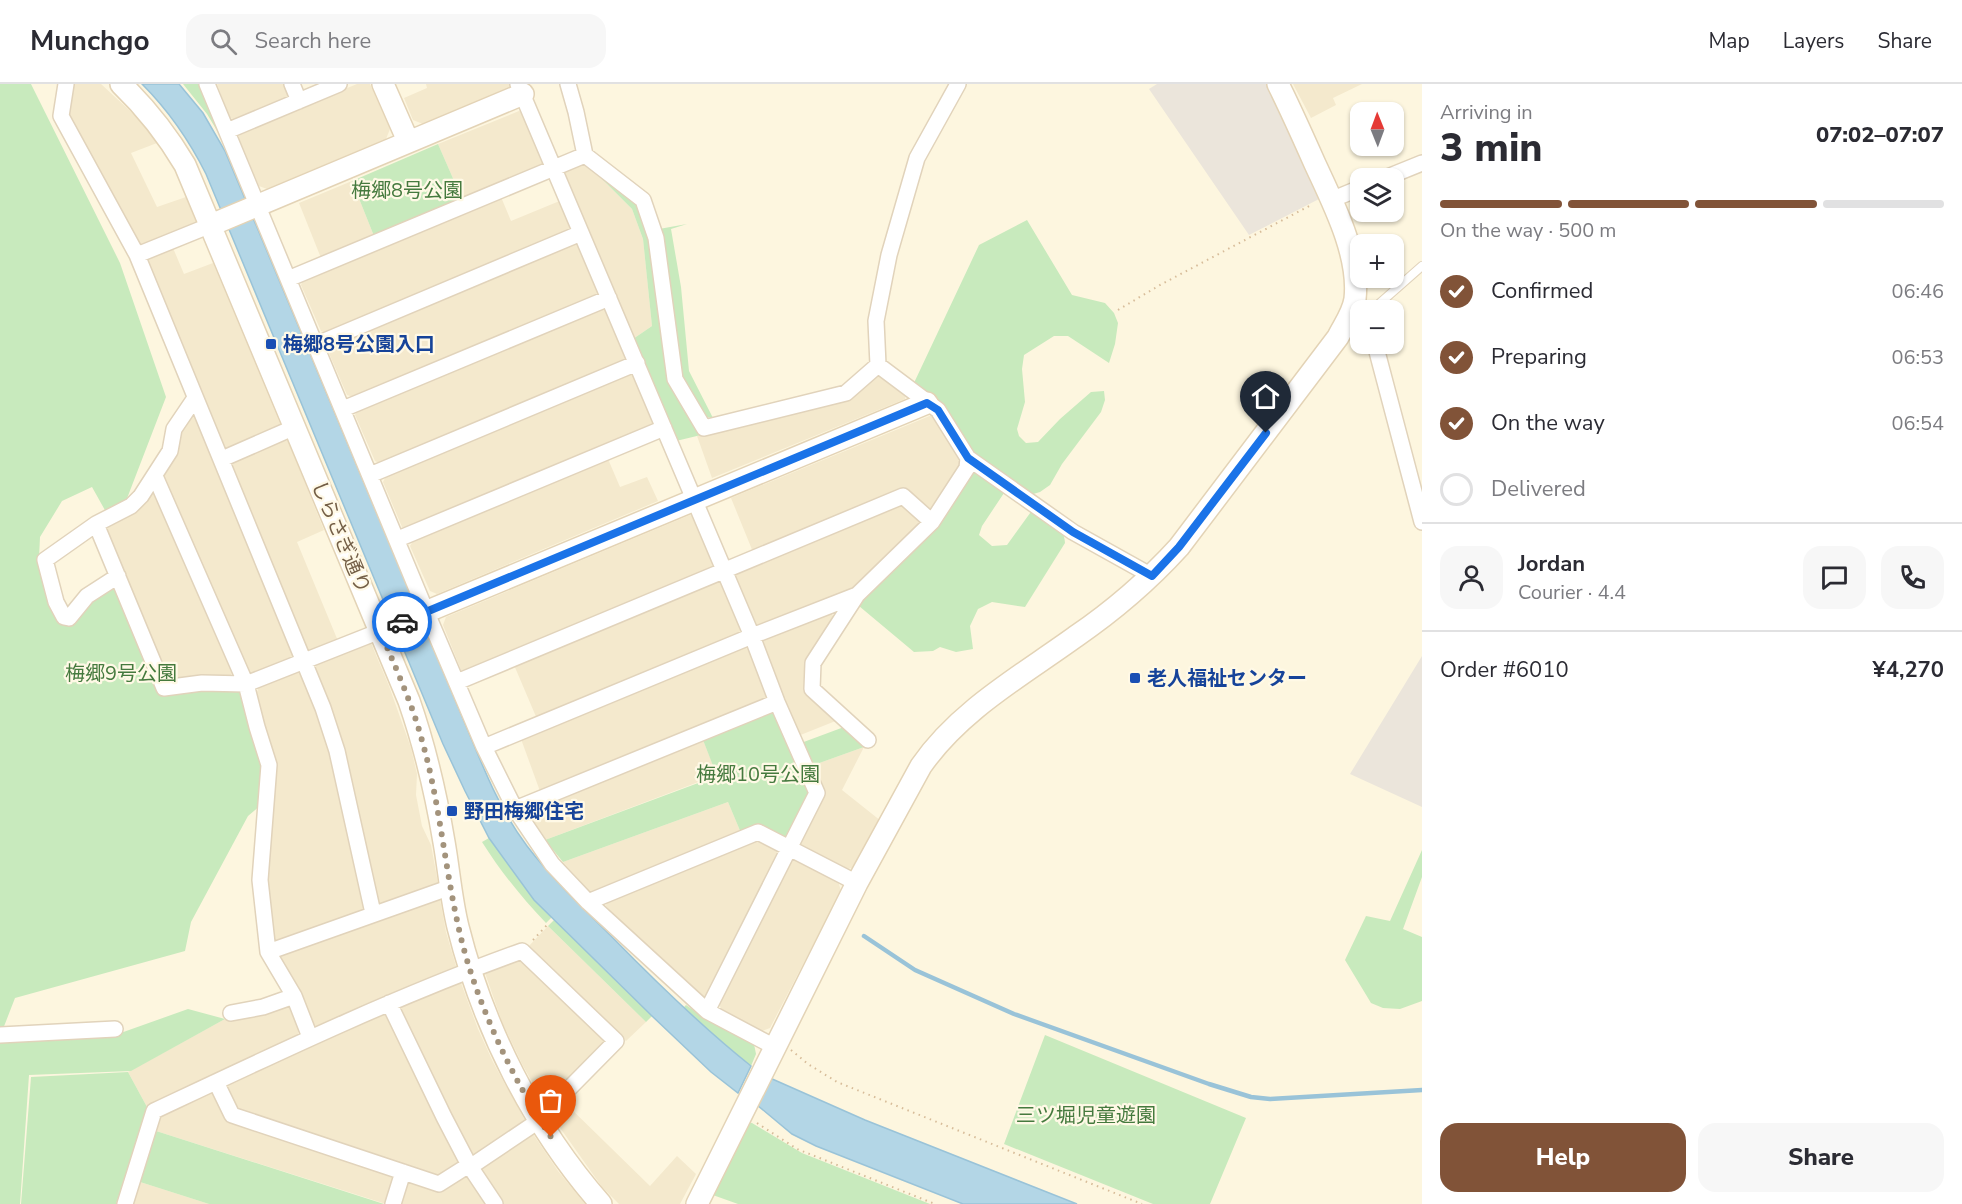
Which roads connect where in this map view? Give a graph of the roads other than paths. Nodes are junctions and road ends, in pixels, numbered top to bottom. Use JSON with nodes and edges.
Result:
{"nodes":[{"id":1,"x":66,"y":84,"type":"edge"},
{"id":2,"x":121,"y":84,"type":"edge"},
{"id":3,"x":207,"y":84,"type":"edge"},
{"id":4,"x":292,"y":84,"type":"edge"},
{"id":5,"x":339,"y":84,"type":"edge"},
{"id":6,"x":383,"y":84,"type":"edge"},
{"id":7,"x":568,"y":84,"type":"edge"},
{"id":8,"x":958,"y":84,"type":"edge"},
{"id":9,"x":1278,"y":84,"type":"edge"},
{"id":10,"x":520,"y":89,"type":"edge"},
{"id":11,"x":299,"y":101,"type":"junction"},
{"id":12,"x":227,"y":131,"type":"junction"},
{"id":13,"x":408,"y":141,"type":"junction"},
{"id":14,"x":585,"y":155,"type":"junction"},
{"id":15,"x":1422,"y":163,"type":"edge"},
{"id":16,"x":554,"y":166,"type":"junction"},
{"id":17,"x":1404,"y":170,"type":"edge"},
{"id":18,"x":1350,"y":192,"type":"edge"},
{"id":19,"x":1331,"y":200,"type":"junction"},
{"id":20,"x":253,"y":208,"type":"junction"},
{"id":21,"x":216,"y":223,"type":"junction"},
{"id":22,"x":581,"y":233,"type":"junction"},
{"id":23,"x":137,"y":255,"type":"junction"},
{"id":24,"x":1422,"y":266,"type":"edge"},
{"id":25,"x":288,"y":279,"type":"junction"},
{"id":26,"x":609,"y":298,"type":"junction"},
{"id":27,"x":1360,"y":300,"type":"edge"},
{"id":28,"x":1376,"y":300,"type":"edge"},
{"id":29,"x":1350,"y":324,"type":"edge"},
{"id":30,"x":315,"y":345,"type":"junction"},
{"id":31,"x":1378,"y":354,"type":"edge"},
{"id":32,"x":637,"y":363,"type":"junction"},
{"id":33,"x":878,"y":365,"type":"junction"},
{"id":34,"x":195,"y":398,"type":"junction"},
{"id":35,"x":927,"y":403,"type":"junction"},
{"id":36,"x":343,"y":409,"type":"junction"},
{"id":37,"x":295,"y":427,"type":"junction"},
{"id":38,"x":664,"y":428,"type":"junction"},
{"id":39,"x":968,"y":458,"type":"junction"},
{"id":40,"x":222,"y":459,"type":"junction"},
{"id":41,"x":370,"y":475,"type":"junction"},
{"id":42,"x":155,"y":476,"type":"junction"},
{"id":43,"x":694,"y":500,"type":"junction"},
{"id":44,"x":932,"y":522,"type":"junction"},
{"id":45,"x":1422,"y":522,"type":"edge"},
{"id":46,"x":96,"y":524,"type":"junction"},
{"id":47,"x":398,"y":539,"type":"junction"},
{"id":48,"x":723,"y":571,"type":"junction"},
{"id":49,"x":118,"y":576,"type":"junction"},
{"id":50,"x":1152,"y":576,"type":"junction"},
{"id":51,"x":857,"y":595,"type":"junction"},
{"id":52,"x":423,"y":613,"type":"junction"},
{"id":53,"x":386,"y":628,"type":"junction"},
{"id":54,"x":752,"y":636,"type":"junction"},
{"id":55,"x":304,"y":661,"type":"junction"},
{"id":56,"x":457,"y":682,"type":"junction"},
{"id":57,"x":246,"y":684,"type":"junction"},
{"id":58,"x":777,"y":702,"type":"junction"},
{"id":59,"x":868,"y":740,"type":"dead end"},
{"id":60,"x":484,"y":747,"type":"junction"},
{"id":61,"x":515,"y":809,"type":"junction"},
{"id":62,"x":788,"y":848,"type":"junction"},
{"id":63,"x":857,"y":883,"type":"junction"},
{"id":64,"x":451,"y":887,"type":"junction"},
{"id":65,"x":588,"y":902,"type":"junction"},
{"id":66,"x":373,"y":913,"type":"junction"},
{"id":67,"x":268,"y":952,"type":"junction"},
{"id":68,"x":471,"y":969,"type":"junction"},
{"id":69,"x":294,"y":996,"type":"junction"},
{"id":70,"x":388,"y":1003,"type":"junction"},
{"id":71,"x":706,"y":1011,"type":"junction"},
{"id":72,"x":231,"y":1013,"type":"dead end"},
{"id":73,"x":115,"y":1029,"type":"dead end"},
{"id":74,"x":0,"y":1035,"type":"edge"},
{"id":75,"x":310,"y":1037,"type":"junction"},
{"id":76,"x":777,"y":1043,"type":"junction"},
{"id":77,"x":216,"y":1082,"type":"junction"},
{"id":78,"x":535,"y":1122,"type":"junction"},
{"id":79,"x":470,"y":1166,"type":"junction"},
{"id":80,"x":403,"y":1172,"type":"junction"},
{"id":81,"x":124,"y":1204,"type":"edge"},
{"id":82,"x":393,"y":1204,"type":"edge"},
{"id":83,"x":495,"y":1204,"type":"edge"},
{"id":84,"x":601,"y":1204,"type":"edge"},
{"id":85,"x":697,"y":1204,"type":"edge"}],
"edges":[{"from":1,"to":23,"type":"street"},
{"from":2,"to":21,"type":"street","name":"しらさぎ通り"},
{"from":3,"to":12,"type":"street"},
{"from":4,"to":11,"type":"street"},
{"from":5,"to":11,"type":"street"},
{"from":6,"to":13,"type":"street"},
{"from":7,"to":14,"type":"street"},
{"from":8,"to":33,"type":"street"},
{"from":9,"to":19,"type":"street"},
{"from":10,"to":13,"type":"street"},
{"from":10,"to":16,"type":"street"},
{"from":11,"to":12,"type":"street"},
{"from":12,"to":20,"type":"street"},
{"from":13,"to":20,"type":"street"},
{"from":14,"to":16,"type":"street"},
{"from":14,"to":33,"type":"street"},
{"from":15,"to":17,"type":"street"},
{"from":16,"to":22,"type":"street"},
{"from":16,"to":25,"type":"street"},
{"from":18,"to":19,"type":"street"},
{"from":19,"to":27,"type":"street"},
{"from":20,"to":21,"type":"street"},
{"from":20,"to":25,"type":"street"},
{"from":21,"to":23,"type":"street"},
{"from":21,"to":37,"type":"street","name":"しらさぎ通り"},
{"from":22,"to":26,"type":"street"},
{"from":22,"to":30,"type":"street"},
{"from":23,"to":34,"type":"street"},
{"from":24,"to":28,"type":"lane"},
{"from":25,"to":30,"type":"street"},
{"from":26,"to":32,"type":"street"},
{"from":26,"to":36,"type":"street"},
{"from":29,"to":50,"type":"street"},
{"from":30,"to":36,"type":"street"},
{"from":31,"to":45,"type":"street"},
{"from":32,"to":38,"type":"street"},
{"from":32,"to":41,"type":"street"},
{"from":33,"to":35,"type":"street"},
{"from":34,"to":40,"type":"street"},
{"from":34,"to":42,"type":"street"},
{"from":35,"to":39,"type":"street"},
{"from":35,"to":43,"type":"street"},
{"from":36,"to":41,"type":"street"},
{"from":37,"to":40,"type":"street"},
{"from":37,"to":53,"type":"street","name":"しらさぎ通り"},
{"from":38,"to":43,"type":"street"},
{"from":38,"to":47,"type":"street"},
{"from":39,"to":44,"type":"street"},
{"from":39,"to":50,"type":"street"},
{"from":40,"to":55,"type":"street"},
{"from":41,"to":47,"type":"street"},
{"from":42,"to":46,"type":"street"},
{"from":42,"to":57,"type":"street"},
{"from":43,"to":48,"type":"street"},
{"from":43,"to":52,"type":"street"},
{"from":44,"to":48,"type":"street"},
{"from":44,"to":51,"type":"street"},
{"from":46,"to":49,"type":"street"},
{"from":46,"to":49,"type":"street"},
{"from":47,"to":52,"type":"street"},
{"from":48,"to":54,"type":"street"},
{"from":48,"to":56,"type":"street"},
{"from":49,"to":57,"type":"street"},
{"from":50,"to":63,"type":"street"},
{"from":51,"to":54,"type":"street"},
{"from":51,"to":59,"type":"street"},
{"from":52,"to":53,"type":"street"},
{"from":52,"to":56,"type":"street"},
{"from":53,"to":55,"type":"street"},
{"from":53,"to":64,"type":"street","name":"しらさぎ通り"},
{"from":54,"to":58,"type":"street"},
{"from":54,"to":60,"type":"street"},
{"from":55,"to":57,"type":"street"},
{"from":55,"to":66,"type":"street"},
{"from":56,"to":60,"type":"street"},
{"from":57,"to":67,"type":"street"},
{"from":58,"to":61,"type":"street"},
{"from":58,"to":62,"type":"street"},
{"from":60,"to":61,"type":"street"},
{"from":61,"to":65,"type":"street"},
{"from":62,"to":63,"type":"street"},
{"from":62,"to":65,"type":"street"},
{"from":62,"to":71,"type":"street"},
{"from":63,"to":76,"type":"street"},
{"from":64,"to":66,"type":"street"},
{"from":64,"to":68,"type":"street","name":"しらさぎ通り"},
{"from":65,"to":71,"type":"street"},
{"from":66,"to":67,"type":"street"},
{"from":67,"to":69,"type":"street"},
{"from":68,"to":70,"type":"street"},
{"from":68,"to":78,"type":"street","name":"しらさぎ通り"},
{"from":68,"to":78,"type":"street"},
{"from":69,"to":72,"type":"street"},
{"from":69,"to":75,"type":"street"},
{"from":70,"to":75,"type":"street"},
{"from":70,"to":79,"type":"street"},
{"from":71,"to":76,"type":"street"},
{"from":73,"to":74,"type":"street"},
{"from":75,"to":77,"type":"street"},
{"from":76,"to":85,"type":"street"},
{"from":77,"to":80,"type":"street"},
{"from":77,"to":81,"type":"street"},
{"from":78,"to":79,"type":"street"},
{"from":78,"to":84,"type":"street","name":"しらさぎ通り"},
{"from":79,"to":80,"type":"street"},
{"from":79,"to":83,"type":"street"},
{"from":80,"to":82,"type":"street"}]}
